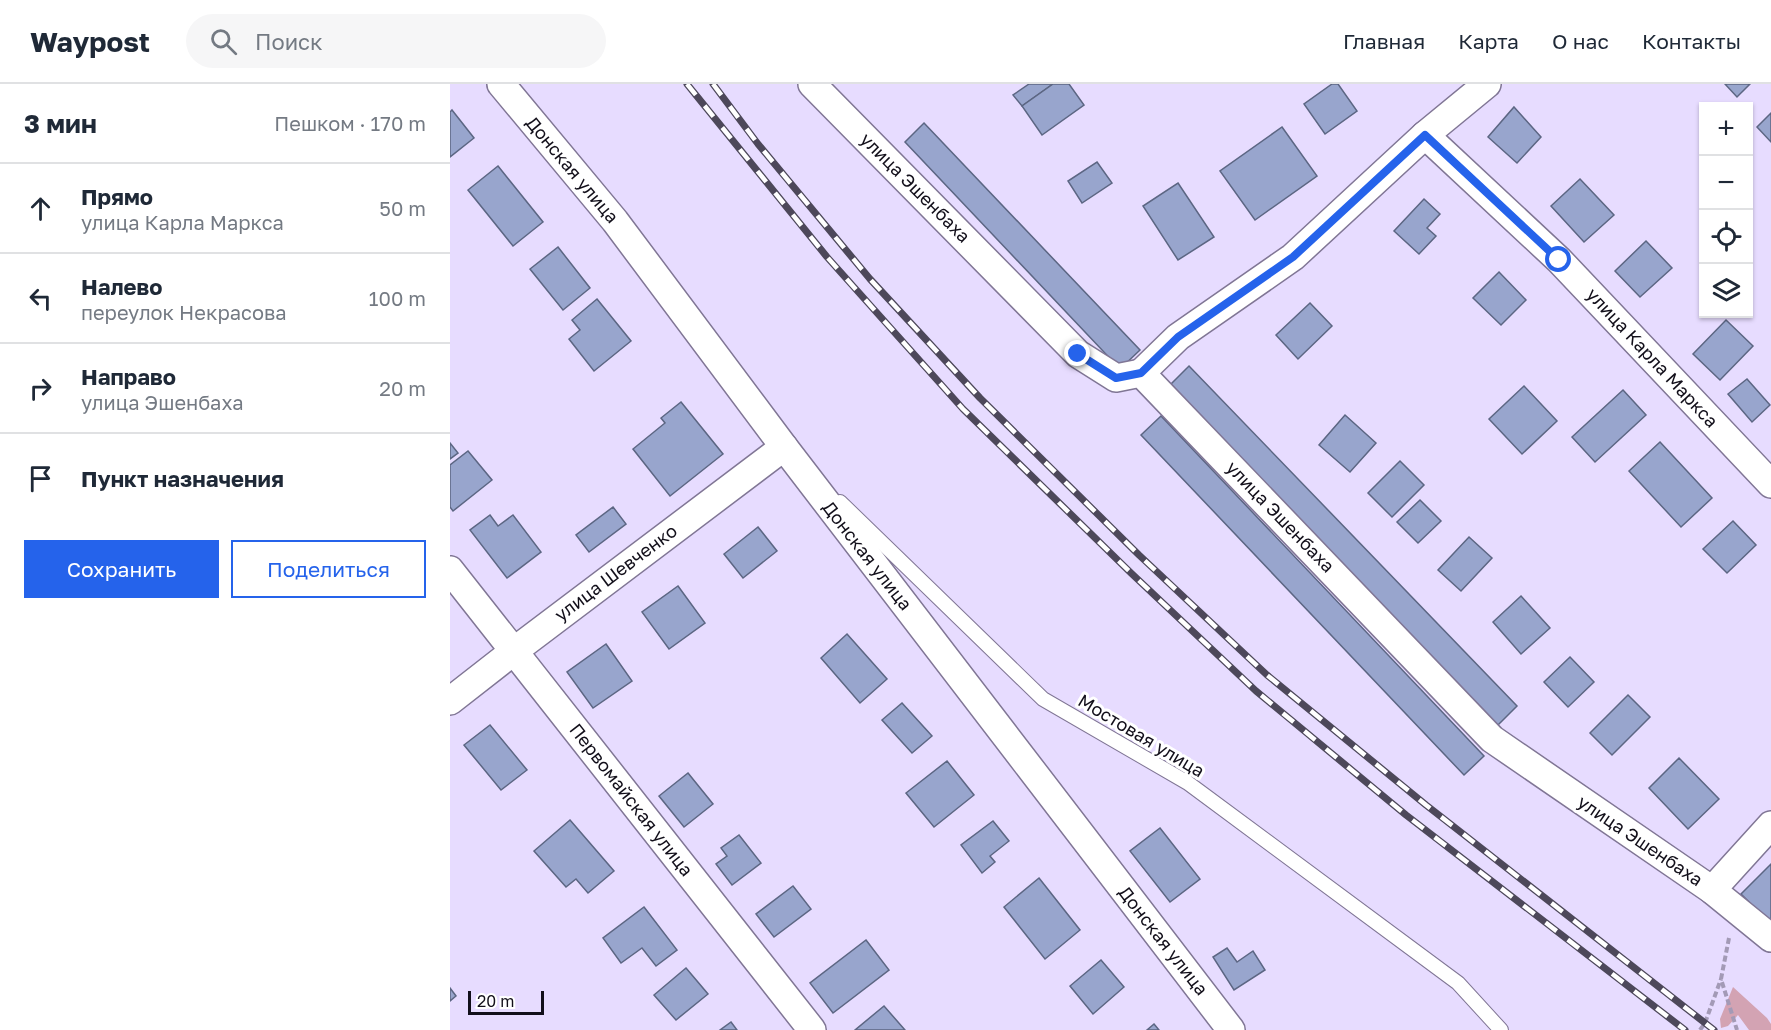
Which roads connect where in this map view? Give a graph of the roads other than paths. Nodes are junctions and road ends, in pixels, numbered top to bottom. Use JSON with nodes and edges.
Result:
{"nodes":[{"id":1,"x":501,"y":84,"type":"edge"},
{"id":2,"x":812,"y":84,"type":"edge"},
{"id":3,"x":1487,"y":84,"type":"edge"},
{"id":4,"x":1425,"y":135,"type":"junction"},
{"id":5,"x":1141,"y":373,"type":"junction"},
{"id":6,"x":784,"y":447,"type":"junction"},
{"id":7,"x":1771,"y":484,"type":"edge"},
{"id":8,"x":450,"y":570,"type":"edge"},
{"id":9,"x":514,"y":651,"type":"junction"},
{"id":10,"x":450,"y":701,"type":"edge"},
{"id":11,"x":1771,"y":825,"type":"edge"},
{"id":12,"x":1712,"y":890,"type":"junction"},
{"id":13,"x":1771,"y":938,"type":"edge"},
{"id":14,"x":812,"y":1030,"type":"edge"},
{"id":15,"x":1231,"y":1030,"type":"edge"},
{"id":16,"x":1501,"y":1030,"type":"edge"}],
"edges":[{"from":1,"to":6,"type":"street","name":"Донская улица"},
{"from":2,"to":5,"type":"street","name":"улица Эшенбаха"},
{"from":3,"to":4,"type":"street"},
{"from":4,"to":5,"type":"street"},
{"from":4,"to":7,"type":"street","name":"улица Карла Маркса"},
{"from":5,"to":12,"type":"street","name":"улица Эшенбаха"},
{"from":6,"to":9,"type":"street","name":"улица Шевченко"},
{"from":6,"to":15,"type":"street","name":"Донская улица"},
{"from":6,"to":16,"type":"lane","name":"Мостовая улица"},
{"from":8,"to":9,"type":"street","name":"Первомайская улица"},
{"from":9,"to":10,"type":"street","name":"улица Шевченко"},
{"from":9,"to":14,"type":"street","name":"Первомайская улица"},
{"from":11,"to":12,"type":"street"},
{"from":12,"to":13,"type":"street","name":"улица Эшенбаха"}]}
